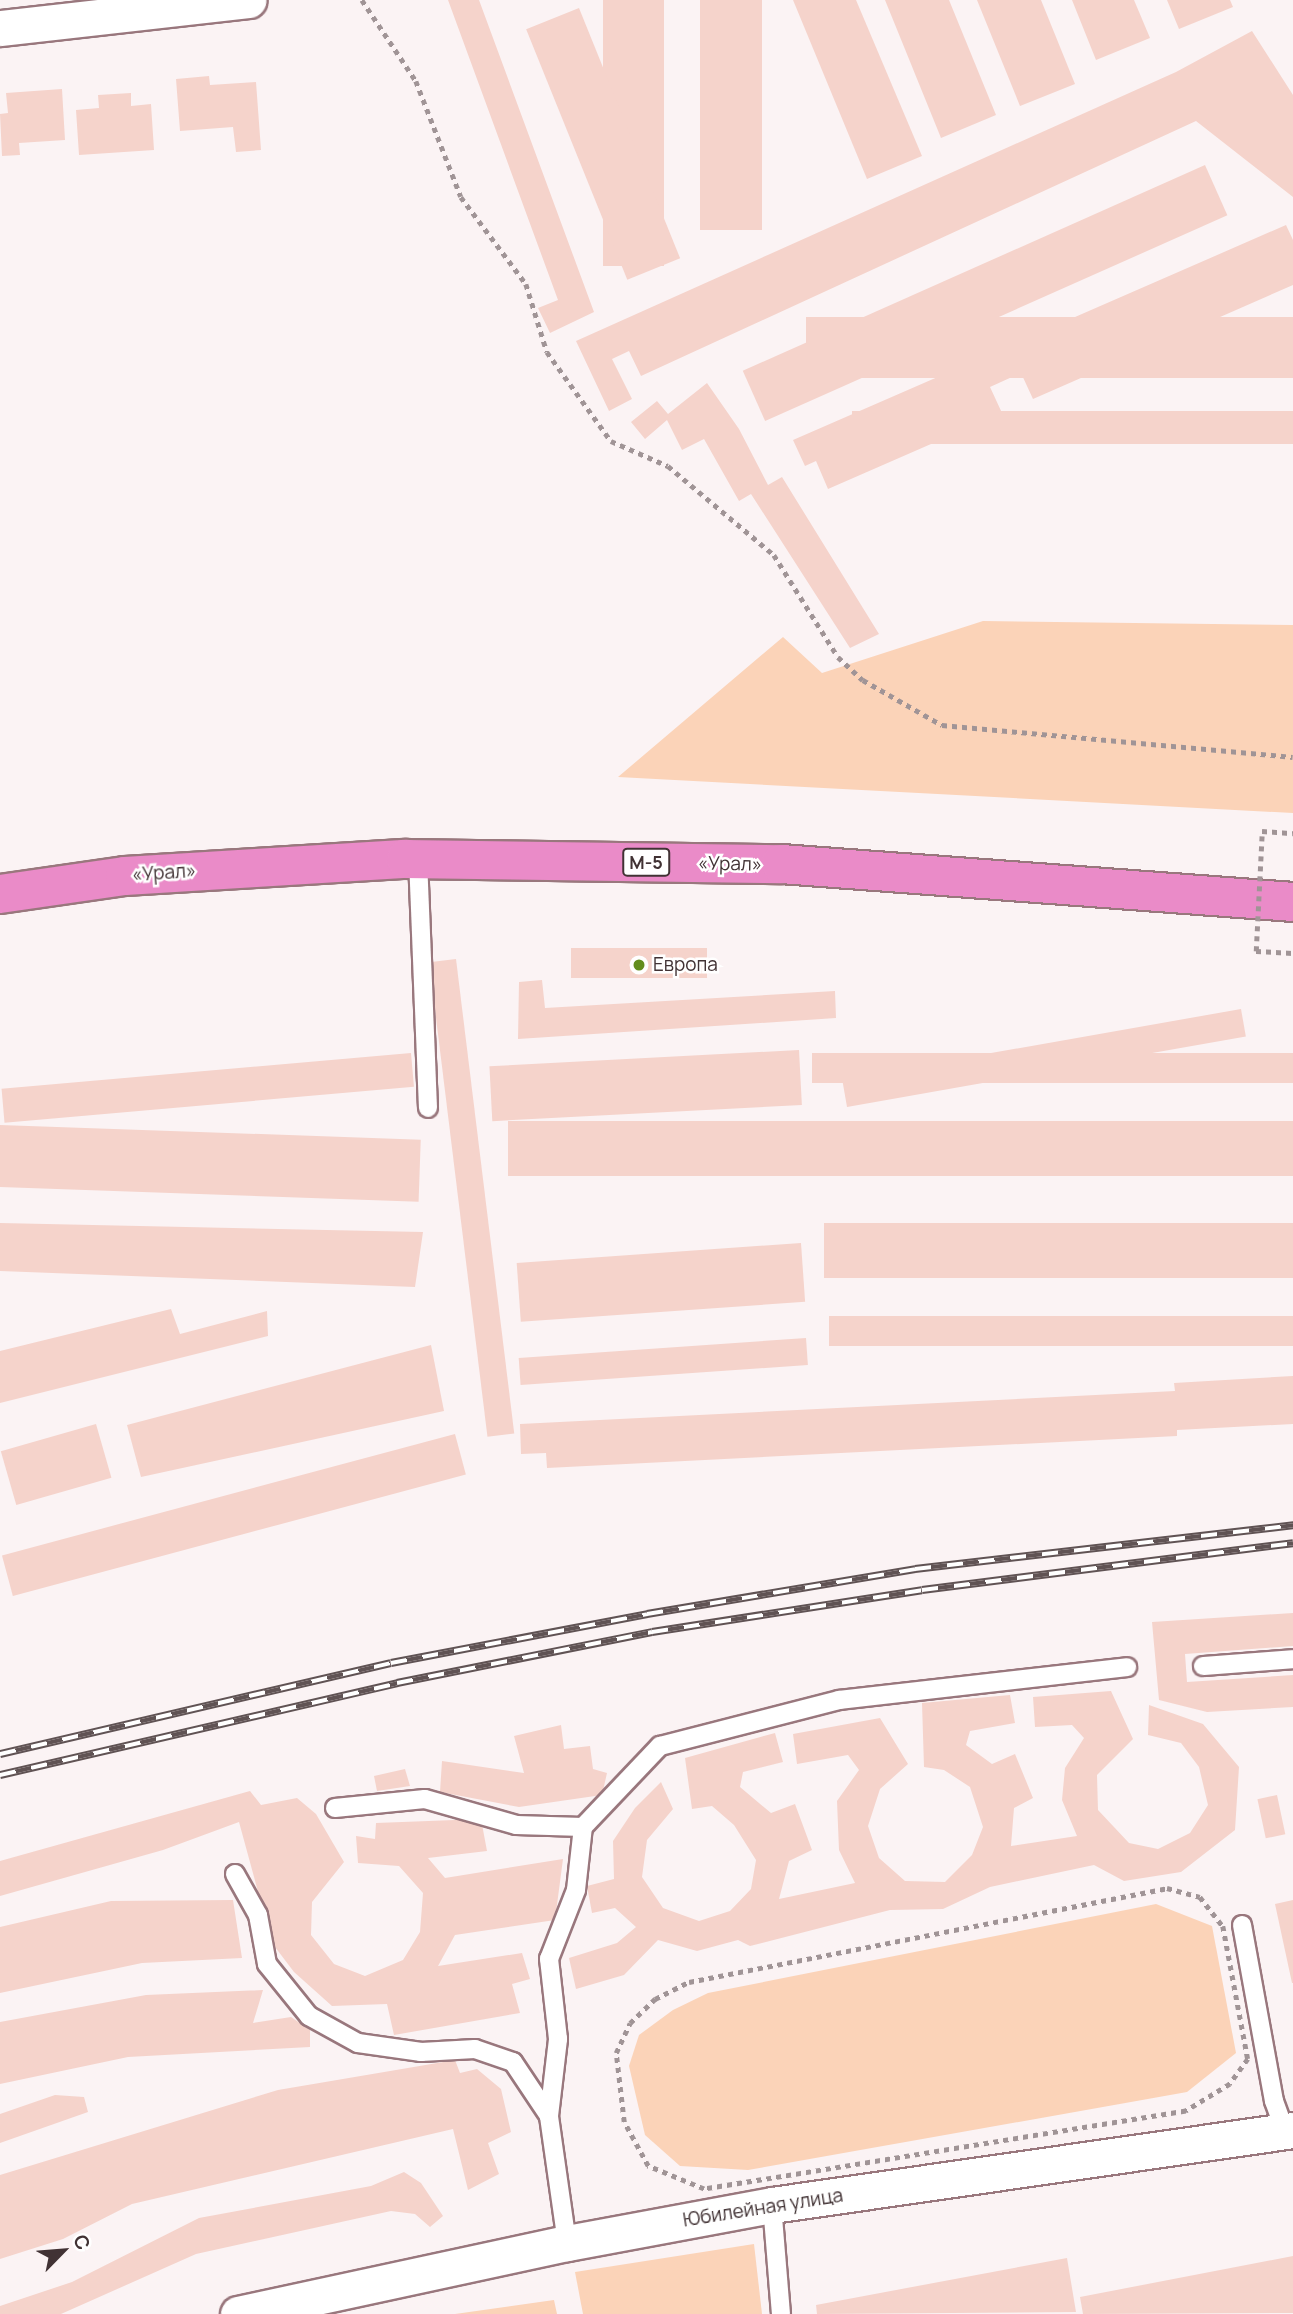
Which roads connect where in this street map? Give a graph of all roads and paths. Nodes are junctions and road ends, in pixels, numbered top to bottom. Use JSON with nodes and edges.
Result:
{"nodes":[{"id":1,"x":248,"y":0,"type":"edge"},
{"id":2,"x":362,"y":0,"type":"edge"},
{"id":3,"x":0,"y":28,"type":"edge"},
{"id":4,"x":1293,"y":757,"type":"edge"},
{"id":5,"x":1293,"y":833,"type":"edge"},
{"id":6,"x":418,"y":859,"type":"junction"},
{"id":7,"x":0,"y":894,"type":"edge"},
{"id":8,"x":1293,"y":902,"type":"edge"},
{"id":9,"x":1293,"y":953,"type":"edge"},
{"id":10,"x":428,"y":1108,"type":"dead end"},
{"id":11,"x":1293,"y":1660,"type":"edge"},
{"id":12,"x":1203,"y":1665,"type":"dead end"},
{"id":13,"x":1127,"y":1667,"type":"dead end"},
{"id":14,"x":335,"y":1808,"type":"dead end"},
{"id":15,"x":583,"y":1827,"type":"junction"},
{"id":16,"x":235,"y":1874,"type":"dead end"},
{"id":17,"x":1242,"y":1925,"type":"dead end"},
{"id":18,"x":689,"y":1982,"type":"joint"},
{"id":19,"x":549,"y":2116,"type":"junction"},
{"id":20,"x":1289,"y":2131,"type":"edge"},
{"id":21,"x":772,"y":2205,"type":"junction"},
{"id":22,"x":567,"y":2243,"type":"junction"},
{"id":23,"x":238,"y":2314,"type":"edge"},
{"id":24,"x":781,"y":2314,"type":"edge"}],
"edges":[{"from":1,"to":3,"type":"street"},
{"from":2,"to":4,"type":"path"},
{"from":5,"to":9,"type":"path","bridge":true},
{"from":6,"to":7,"type":"highway","name":"«Урал»","number":"М-5"},
{"from":6,"to":8,"type":"highway","name":"«Урал»","number":"М-5"},
{"from":6,"to":10,"type":"lane"},
{"from":11,"to":12,"type":"lane"},
{"from":13,"to":15,"type":"lane"},
{"from":14,"to":15,"type":"lane"},
{"from":15,"to":19,"type":"lane"},
{"from":16,"to":19,"type":"lane"},
{"from":17,"to":20,"type":"lane"},
{"from":18,"to":18,"type":"path"},
{"from":19,"to":22,"type":"lane"},
{"from":20,"to":21,"type":"street","name":"Юбилейная улица"},
{"from":21,"to":22,"type":"street","name":"Юбилейная улица"},
{"from":21,"to":24,"type":"lane"},
{"from":22,"to":23,"type":"street","name":"Юбилейная улица"}]}
